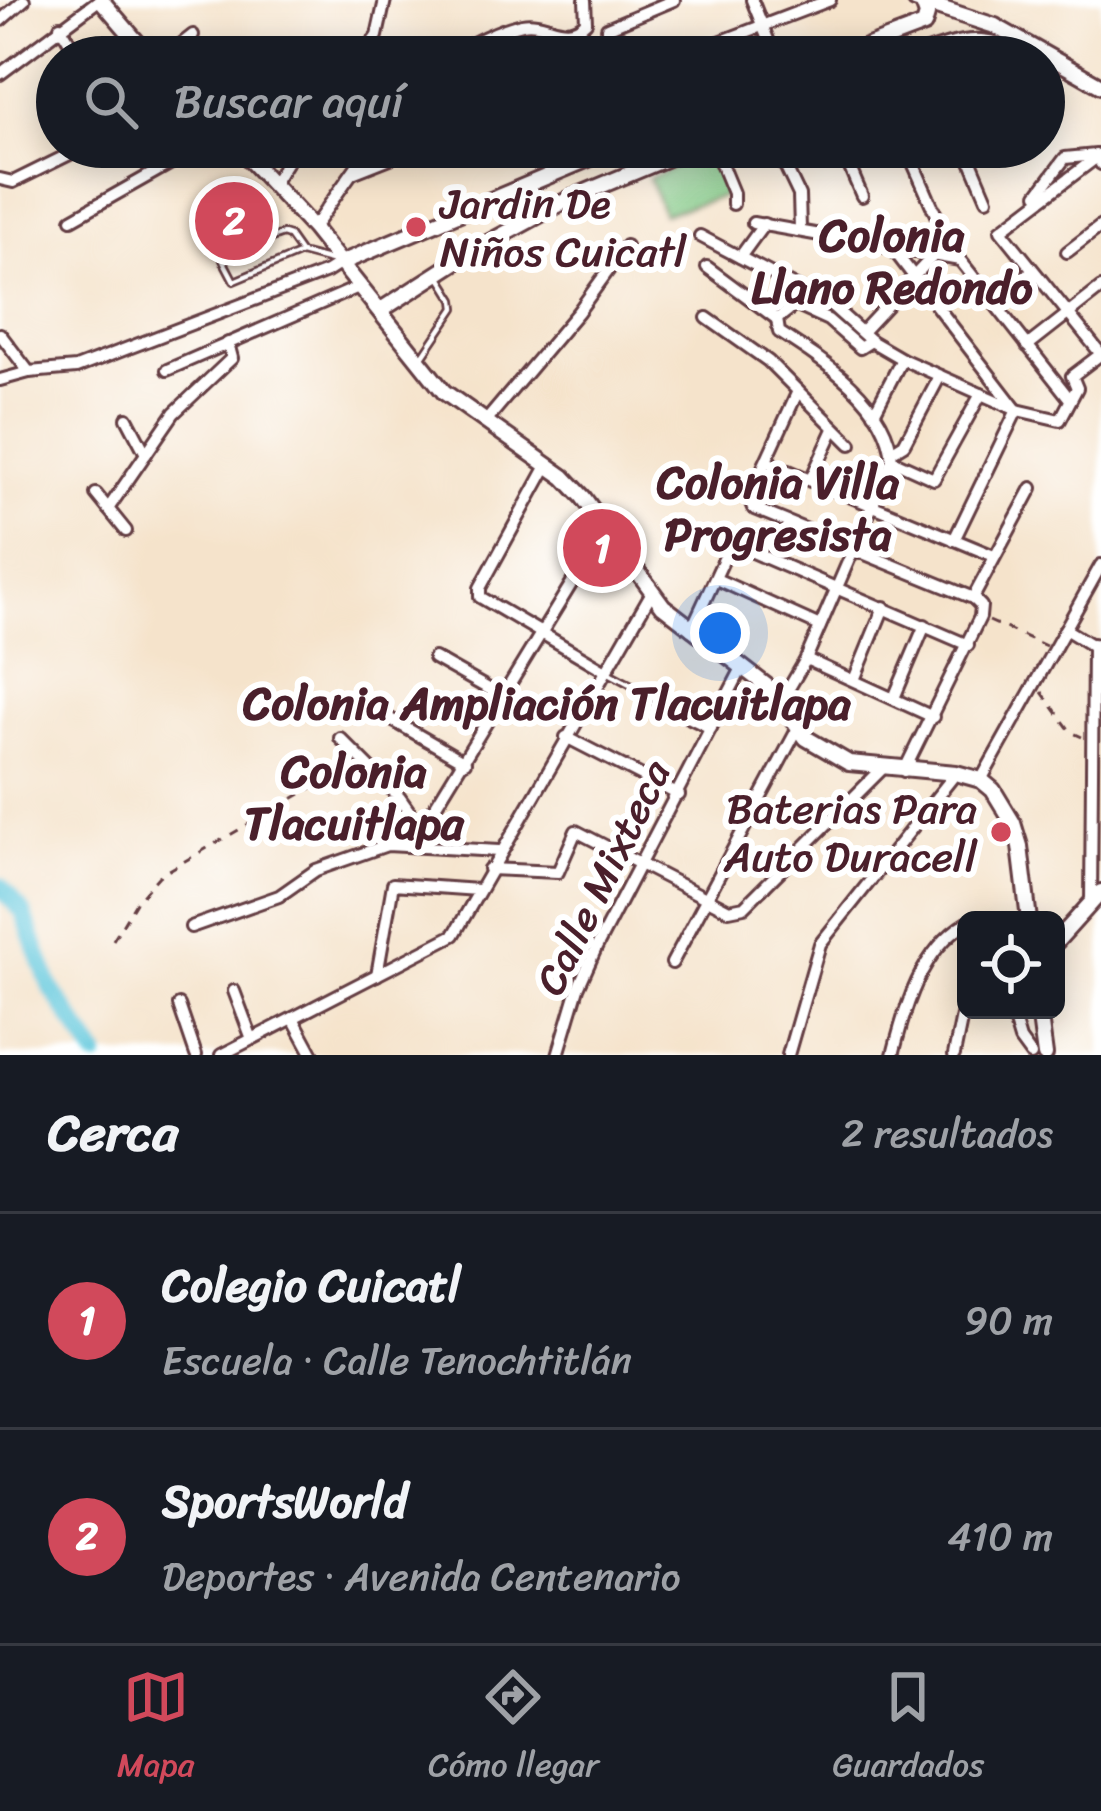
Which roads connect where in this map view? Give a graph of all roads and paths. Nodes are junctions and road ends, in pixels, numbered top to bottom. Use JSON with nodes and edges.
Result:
{"nodes":[{"id":1,"x":24,"y":0,"type":"edge"},
{"id":2,"x":100,"y":0,"type":"edge"},
{"id":3,"x":385,"y":0,"type":"edge"},
{"id":4,"x":585,"y":0,"type":"edge"},
{"id":5,"x":674,"y":0,"type":"edge"},
{"id":6,"x":752,"y":0,"type":"edge"},
{"id":7,"x":830,"y":0,"type":"edge"},
{"id":8,"x":919,"y":2,"type":"edge"},
{"id":9,"x":0,"y":21,"type":"edge"},
{"id":10,"x":761,"y":24,"type":"junction"},
{"id":11,"x":61,"y":26,"type":"junction"},
{"id":12,"x":48,"y":36,"type":"edge"},
{"id":13,"x":67,"y":36,"type":"edge"},
{"id":14,"x":132,"y":36,"type":"edge"},
{"id":15,"x":377,"y":36,"type":"edge"},
{"id":16,"x":495,"y":36,"type":"edge"},
{"id":17,"x":607,"y":36,"type":"edge"},
{"id":18,"x":732,"y":36,"type":"edge"},
{"id":19,"x":766,"y":36,"type":"edge"},
{"id":20,"x":895,"y":36,"type":"edge"},
{"id":21,"x":1010,"y":36,"type":"edge"},
{"id":22,"x":36,"y":46,"type":"edge"},
{"id":23,"x":1065,"y":69,"type":"edge"},
{"id":24,"x":0,"y":74,"type":"edge"},
{"id":25,"x":1101,"y":86,"type":"edge"},
{"id":26,"x":1099,"y":158,"type":"edge"},
{"id":27,"x":41,"y":168,"type":"edge"},
{"id":28,"x":161,"y":168,"type":"edge"},
{"id":29,"x":260,"y":168,"type":"edge"},
{"id":30,"x":283,"y":168,"type":"edge"},
{"id":31,"x":354,"y":168,"type":"edge"},
{"id":32,"x":365,"y":168,"type":"edge"},
{"id":33,"x":569,"y":168,"type":"edge"},
{"id":34,"x":644,"y":168,"type":"edge"},
{"id":35,"x":723,"y":168,"type":"edge"},
{"id":36,"x":786,"y":168,"type":"edge"},
{"id":37,"x":850,"y":168,"type":"edge"},
{"id":38,"x":915,"y":168,"type":"edge"},
{"id":39,"x":974,"y":168,"type":"edge"},
{"id":40,"x":558,"y":173,"type":"junction"},
{"id":41,"x":350,"y":174,"type":"junction"},
{"id":42,"x":0,"y":179,"type":"edge"},
{"id":43,"x":274,"y":182,"type":"junction"},
{"id":44,"x":862,"y":196,"type":"dead end"},
{"id":45,"x":569,"y":199,"type":"junction"},
{"id":46,"x":987,"y":199,"type":"dead end"},
{"id":47,"x":733,"y":204,"type":"dead end"},
{"id":48,"x":72,"y":219,"type":"dead end"},
{"id":49,"x":940,"y":224,"type":"dead end"},
{"id":50,"x":1101,"y":226,"type":"edge"},
{"id":51,"x":313,"y":228,"type":"junction"},
{"id":52,"x":800,"y":229,"type":"junction"},
{"id":53,"x":700,"y":236,"type":"dead end"},
{"id":54,"x":626,"y":246,"type":"dead end"},
{"id":55,"x":892,"y":248,"type":"junction"},
{"id":56,"x":1067,"y":253,"type":"dead end"},
{"id":57,"x":302,"y":254,"type":"junction"},
{"id":58,"x":934,"y":255,"type":"junction"},
{"id":59,"x":740,"y":257,"type":"junction"},
{"id":60,"x":341,"y":263,"type":"junction"},
{"id":61,"x":707,"y":267,"type":"dead end"},
{"id":62,"x":1032,"y":271,"type":"junction"},
{"id":63,"x":438,"y":274,"type":"junction"},
{"id":64,"x":913,"y":275,"type":"junction"},
{"id":65,"x":361,"y":286,"type":"junction"},
{"id":66,"x":1101,"y":288,"type":"edge"},
{"id":67,"x":992,"y":302,"type":"junction"},
{"id":68,"x":380,"y":310,"type":"junction"},
{"id":69,"x":1068,"y":314,"type":"junction"},
{"id":70,"x":707,"y":319,"type":"dead end"},
{"id":71,"x":778,"y":326,"type":"junction"},
{"id":72,"x":0,"y":334,"type":"edge"},
{"id":73,"x":866,"y":337,"type":"junction"},
{"id":74,"x":228,"y":343,"type":"junction"},
{"id":75,"x":1027,"y":346,"type":"junction"},
{"id":76,"x":1101,"y":354,"type":"edge"},
{"id":77,"x":902,"y":358,"type":"junction"},
{"id":78,"x":419,"y":361,"type":"junction"},
{"id":79,"x":166,"y":370,"type":"dead end"},
{"id":80,"x":29,"y":372,"type":"junction"},
{"id":81,"x":940,"y":376,"type":"junction"},
{"id":82,"x":0,"y":380,"type":"edge"},
{"id":83,"x":798,"y":391,"type":"junction"},
{"id":84,"x":982,"y":394,"type":"junction"},
{"id":85,"x":1069,"y":398,"type":"junction"},
{"id":86,"x":1017,"y":410,"type":"junction"},
{"id":87,"x":874,"y":413,"type":"junction"},
{"id":88,"x":128,"y":418,"type":"dead end"},
{"id":89,"x":485,"y":421,"type":"junction"},
{"id":90,"x":834,"y":428,"type":"junction"},
{"id":91,"x":850,"y":444,"type":"dead end"},
{"id":92,"x":146,"y":454,"type":"junction"},
{"id":93,"x":891,"y":456,"type":"junction"},
{"id":94,"x":766,"y":462,"type":"junction"},
{"id":95,"x":548,"y":464,"type":"junction"},
{"id":96,"x":810,"y":481,"type":"junction"},
{"id":97,"x":1032,"y":488,"type":"dead end"},
{"id":98,"x":96,"y":494,"type":"dead end"},
{"id":99,"x":872,"y":506,"type":"junction"},
{"id":100,"x":108,"y":509,"type":"junction"},
{"id":101,"x":605,"y":527,"type":"junction"},
{"id":102,"x":126,"y":532,"type":"dead end"},
{"id":103,"x":954,"y":540,"type":"junction"},
{"id":104,"x":852,"y":552,"type":"junction"},
{"id":105,"x":994,"y":556,"type":"junction"},
{"id":106,"x":1101,"y":565,"type":"edge"},
{"id":107,"x":716,"y":579,"type":"junction"},
{"id":108,"x":837,"y":586,"type":"junction"},
{"id":109,"x":652,"y":592,"type":"junction"},
{"id":110,"x":973,"y":598,"type":"junction"},
{"id":111,"x":884,"y":607,"type":"junction"},
{"id":112,"x":980,"y":617,"type":"junction"},
{"id":113,"x":925,"y":625,"type":"junction"},
{"id":114,"x":820,"y":626,"type":"junction"},
{"id":115,"x":1065,"y":629,"type":"junction"},
{"id":116,"x":692,"y":630,"type":"junction"},
{"id":117,"x":538,"y":634,"type":"junction"},
{"id":118,"x":968,"y":645,"type":"junction"},
{"id":119,"x":1097,"y":648,"type":"edge"},
{"id":120,"x":1054,"y":649,"type":"junction"},
{"id":121,"x":434,"y":658,"type":"dead end"},
{"id":122,"x":806,"y":659,"type":"junction"},
{"id":123,"x":743,"y":666,"type":"junction"},
{"id":124,"x":606,"y":671,"type":"junction"},
{"id":125,"x":1036,"y":679,"type":"junction"},
{"id":126,"x":854,"y":680,"type":"junction"},
{"id":127,"x":641,"y":690,"type":"dead end"},
{"id":128,"x":502,"y":697,"type":"junction"},
{"id":129,"x":894,"y":698,"type":"junction"},
{"id":130,"x":782,"y":702,"type":"junction"},
{"id":131,"x":659,"y":703,"type":"dead end"},
{"id":132,"x":373,"y":709,"type":"dead end"},
{"id":133,"x":933,"y":717,"type":"junction"},
{"id":134,"x":711,"y":728,"type":"junction"},
{"id":135,"x":798,"y":728,"type":"junction"},
{"id":136,"x":566,"y":736,"type":"junction"},
{"id":137,"x":340,"y":738,"type":"dead end"},
{"id":138,"x":1090,"y":740,"type":"junction"},
{"id":139,"x":1101,"y":750,"type":"edge"},
{"id":140,"x":360,"y":760,"type":"junction"},
{"id":141,"x":465,"y":762,"type":"junction"},
{"id":142,"x":882,"y":769,"type":"junction"},
{"id":143,"x":904,"y":771,"type":"junction"},
{"id":144,"x":956,"y":773,"type":"junction"},
{"id":145,"x":981,"y":780,"type":"junction"},
{"id":146,"x":679,"y":795,"type":"junction"},
{"id":147,"x":422,"y":829,"type":"junction"},
{"id":148,"x":428,"y":846,"type":"junction"},
{"id":149,"x":500,"y":851,"type":"junction"},
{"id":150,"x":644,"y":863,"type":"junction"},
{"id":151,"x":489,"y":869,"type":"junction"},
{"id":152,"x":478,"y":890,"type":"junction"},
{"id":153,"x":1096,"y":898,"type":"edge"},
{"id":154,"x":708,"y":899,"type":"junction"},
{"id":155,"x":1028,"y":911,"type":"edge"},
{"id":156,"x":191,"y":927,"type":"dead end"},
{"id":157,"x":957,"y":929,"type":"edge"},
{"id":158,"x":1065,"y":932,"type":"edge"},
{"id":159,"x":113,"y":940,"type":"dead end"},
{"id":160,"x":672,"y":963,"type":"dead end"},
{"id":161,"x":377,"y":975,"type":"junction"},
{"id":162,"x":234,"y":991,"type":"dead end"},
{"id":163,"x":179,"y":1006,"type":"dead end"},
{"id":164,"x":293,"y":1018,"type":"junction"},
{"id":165,"x":961,"y":1019,"type":"edge"},
{"id":166,"x":1014,"y":1019,"type":"edge"},
{"id":167,"x":1040,"y":1019,"type":"edge"},
{"id":168,"x":252,"y":1039,"type":"junction"},
{"id":169,"x":240,"y":1051,"type":"edge"},
{"id":170,"x":196,"y":1055,"type":"edge"},
{"id":171,"x":221,"y":1055,"type":"edge"},
{"id":172,"x":314,"y":1055,"type":"edge"},
{"id":173,"x":558,"y":1055,"type":"edge"},
{"id":174,"x":788,"y":1055,"type":"edge"},
{"id":175,"x":893,"y":1055,"type":"edge"},
{"id":176,"x":954,"y":1055,"type":"edge"},
{"id":177,"x":1031,"y":1055,"type":"edge"},
{"id":178,"x":1045,"y":1055,"type":"edge"}],
"edges":[{"from":1,"to":9,"type":"street"},
{"from":2,"to":11,"type":"street"},
{"from":2,"to":14,"type":"main road"},
{"from":3,"to":15,"type":"street"},
{"from":4,"to":16,"type":"street"},
{"from":5,"to":17,"type":"street"},
{"from":6,"to":10,"type":"street"},
{"from":7,"to":10,"type":"street"},
{"from":8,"to":20,"type":"main road"},
{"from":8,"to":21,"type":"main road"},
{"from":10,"to":18,"type":"street"},
{"from":10,"to":19,"type":"street"},
{"from":11,"to":12,"type":"street"},
{"from":11,"to":13,"type":"street"},
{"from":22,"to":24,"type":"street"},
{"from":23,"to":25,"type":"main road"},
{"from":26,"to":62,"type":"street"},
{"from":27,"to":42,"type":"street"},
{"from":28,"to":48,"type":"street"},
{"from":29,"to":43,"type":"main road"},
{"from":30,"to":43,"type":"street"},
{"from":31,"to":41,"type":"street"},
{"from":32,"to":41,"type":"street"},
{"from":33,"to":40,"type":"main road"},
{"from":34,"to":45,"type":"main road"},
{"from":35,"to":47,"type":"street"},
{"from":36,"to":52,"type":"street"},
{"from":37,"to":44,"type":"street"},
{"from":38,"to":49,"type":"street"},
{"from":39,"to":46,"type":"street"},
{"from":40,"to":45,"type":"main road"},
{"from":40,"to":60,"type":"main road"},
{"from":41,"to":51,"type":"street"},
{"from":43,"to":51,"type":"main road"},
{"from":45,"to":63,"type":"main road"},
{"from":50,"to":56,"type":"street"},
{"from":51,"to":60,"type":"main road"},
{"from":52,"to":55,"type":"street"},
{"from":52,"to":59,"type":"street"},
{"from":53,"to":59,"type":"street"},
{"from":54,"to":89,"type":"street"},
{"from":55,"to":58,"type":"street"},
{"from":55,"to":64,"type":"street"},
{"from":57,"to":57,"type":"lane"},
{"from":57,"to":60,"type":"lane"},
{"from":58,"to":64,"type":"street"},
{"from":58,"to":67,"type":"street"},
{"from":59,"to":73,"type":"street"},
{"from":60,"to":65,"type":"main road"},
{"from":60,"to":80,"type":"street"},
{"from":61,"to":71,"type":"street"},
{"from":62,"to":67,"type":"street"},
{"from":62,"to":69,"type":"street"},
{"from":63,"to":68,"type":"main road"},
{"from":63,"to":78,"type":"lane"},
{"from":64,"to":73,"type":"street"},
{"from":64,"to":86,"type":"street"},
{"from":65,"to":68,"type":"main road"},
{"from":65,"to":74,"type":"street"},
{"from":66,"to":69,"type":"street"},
{"from":67,"to":75,"type":"street"},
{"from":68,"to":78,"type":"main road"},
{"from":69,"to":75,"type":"street"},
{"from":69,"to":76,"type":"street"},
{"from":70,"to":83,"type":"street"},
{"from":71,"to":73,"type":"street"},
{"from":71,"to":87,"type":"street"},
{"from":72,"to":80,"type":"street"},
{"from":73,"to":77,"type":"street"},
{"from":74,"to":79,"type":"street"},
{"from":74,"to":92,"type":"street"},
{"from":75,"to":85,"type":"street"},
{"from":76,"to":85,"type":"street"},
{"from":77,"to":81,"type":"street"},
{"from":77,"to":87,"type":"street"},
{"from":78,"to":89,"type":"main road"},
{"from":80,"to":82,"type":"street"},
{"from":81,"to":84,"type":"street"},
{"from":81,"to":93,"type":"street"},
{"from":83,"to":90,"type":"street"},
{"from":83,"to":94,"type":"street"},
{"from":84,"to":86,"type":"street"},
{"from":84,"to":93,"type":"street"},
{"from":85,"to":86,"type":"street"},
{"from":86,"to":103,"type":"street"},
{"from":87,"to":93,"type":"street"},
{"from":88,"to":92,"type":"street"},
{"from":89,"to":95,"type":"main road"},
{"from":90,"to":91,"type":"street"},
{"from":90,"to":96,"type":"street"},
{"from":92,"to":100,"type":"street"},
{"from":93,"to":99,"type":"street"},
{"from":94,"to":96,"type":"street"},
{"from":94,"to":104,"type":"street"},
{"from":95,"to":101,"type":"main road"},
{"from":95,"to":117,"type":"street"},
{"from":96,"to":99,"type":"street"},
{"from":97,"to":105,"type":"street"},
{"from":98,"to":100,"type":"street"},
{"from":99,"to":103,"type":"street"},
{"from":99,"to":104,"type":"street"},
{"from":100,"to":102,"type":"street"},
{"from":101,"to":109,"type":"main road"},
{"from":101,"to":117,"type":"street"},
{"from":103,"to":105,"type":"street"},
{"from":104,"to":108,"type":"street"},
{"from":104,"to":110,"type":"street"},
{"from":105,"to":110,"type":"street"},
{"from":106,"to":115,"type":"street"},
{"from":107,"to":108,"type":"street"},
{"from":107,"to":114,"type":"street"},
{"from":107,"to":116,"type":"street"},
{"from":108,"to":111,"type":"street"},
{"from":108,"to":114,"type":"street"},
{"from":109,"to":116,"type":"main road"},
{"from":109,"to":124,"type":"street"},
{"from":110,"to":112,"type":"street"},
{"from":111,"to":113,"type":"street"},
{"from":111,"to":126,"type":"street"},
{"from":112,"to":118,"type":"street"},
{"from":112,"to":120,"type":"path"},
{"from":113,"to":118,"type":"street"},
{"from":113,"to":129,"type":"street"},
{"from":114,"to":122,"type":"street"},
{"from":115,"to":119,"type":"street"},
{"from":115,"to":120,"type":"street"},
{"from":116,"to":123,"type":"main road"},
{"from":117,"to":124,"type":"street"},
{"from":117,"to":128,"type":"street"},
{"from":118,"to":133,"type":"street"},
{"from":119,"to":138,"type":"street"},
{"from":120,"to":125,"type":"street"},
{"from":121,"to":128,"type":"street"},
{"from":122,"to":126,"type":"street"},
{"from":122,"to":130,"type":"street"},
{"from":123,"to":130,"type":"main road"},
{"from":123,"to":134,"type":"street","name":"Calle Mixteca"},
{"from":124,"to":127,"type":"lane"},
{"from":124,"to":136,"type":"street"},
{"from":125,"to":138,"type":"path"},
{"from":125,"to":145,"type":"street"},
{"from":126,"to":129,"type":"street"},
{"from":128,"to":141,"type":"street"},
{"from":129,"to":133,"type":"street"},
{"from":130,"to":135,"type":"main road"},
{"from":131,"to":134,"type":"street"},
{"from":132,"to":141,"type":"street"},
{"from":133,"to":143,"type":"street"},
{"from":134,"to":146,"type":"street","name":"Calle Mixteca"},
{"from":135,"to":142,"type":"main road"},
{"from":135,"to":154,"type":"street"},
{"from":136,"to":146,"type":"street"},
{"from":136,"to":149,"type":"street"},
{"from":137,"to":140,"type":"street"},
{"from":138,"to":139,"type":"street"},
{"from":138,"to":153,"type":"street"},
{"from":140,"to":147,"type":"street"},
{"from":140,"to":159,"type":"path"},
{"from":141,"to":147,"type":"street"},
{"from":142,"to":143,"type":"main road"},
{"from":142,"to":154,"type":"street"},
{"from":143,"to":144,"type":"main road"},
{"from":144,"to":145,"type":"main road"},
{"from":144,"to":174,"type":"street"},
{"from":145,"to":155,"type":"main road"},
{"from":146,"to":150,"type":"street","name":"Calle Mixteca"},
{"from":147,"to":148,"type":"street"},
{"from":148,"to":149,"type":"street"},
{"from":148,"to":156,"type":"street"},
{"from":149,"to":151,"type":"street"},
{"from":150,"to":151,"type":"street"},
{"from":150,"to":154,"type":"street"},
{"from":150,"to":173,"type":"street","name":"Calle Mixteca"},
{"from":151,"to":152,"type":"street"},
{"from":152,"to":161,"type":"street"},
{"from":152,"to":161,"type":"street"},
{"from":153,"to":158,"type":"main road"},
{"from":154,"to":160,"type":"street"},
{"from":157,"to":175,"type":"street"},
{"from":161,"to":164,"type":"street"},
{"from":162,"to":168,"type":"street"},
{"from":163,"to":170,"type":"street"},
{"from":164,"to":168,"type":"street"},
{"from":164,"to":172,"type":"street"},
{"from":165,"to":176,"type":"street"},
{"from":166,"to":177,"type":"street"},
{"from":167,"to":178,"type":"main road"},
{"from":168,"to":169,"type":"street"},
{"from":169,"to":171,"type":"street"}]}
